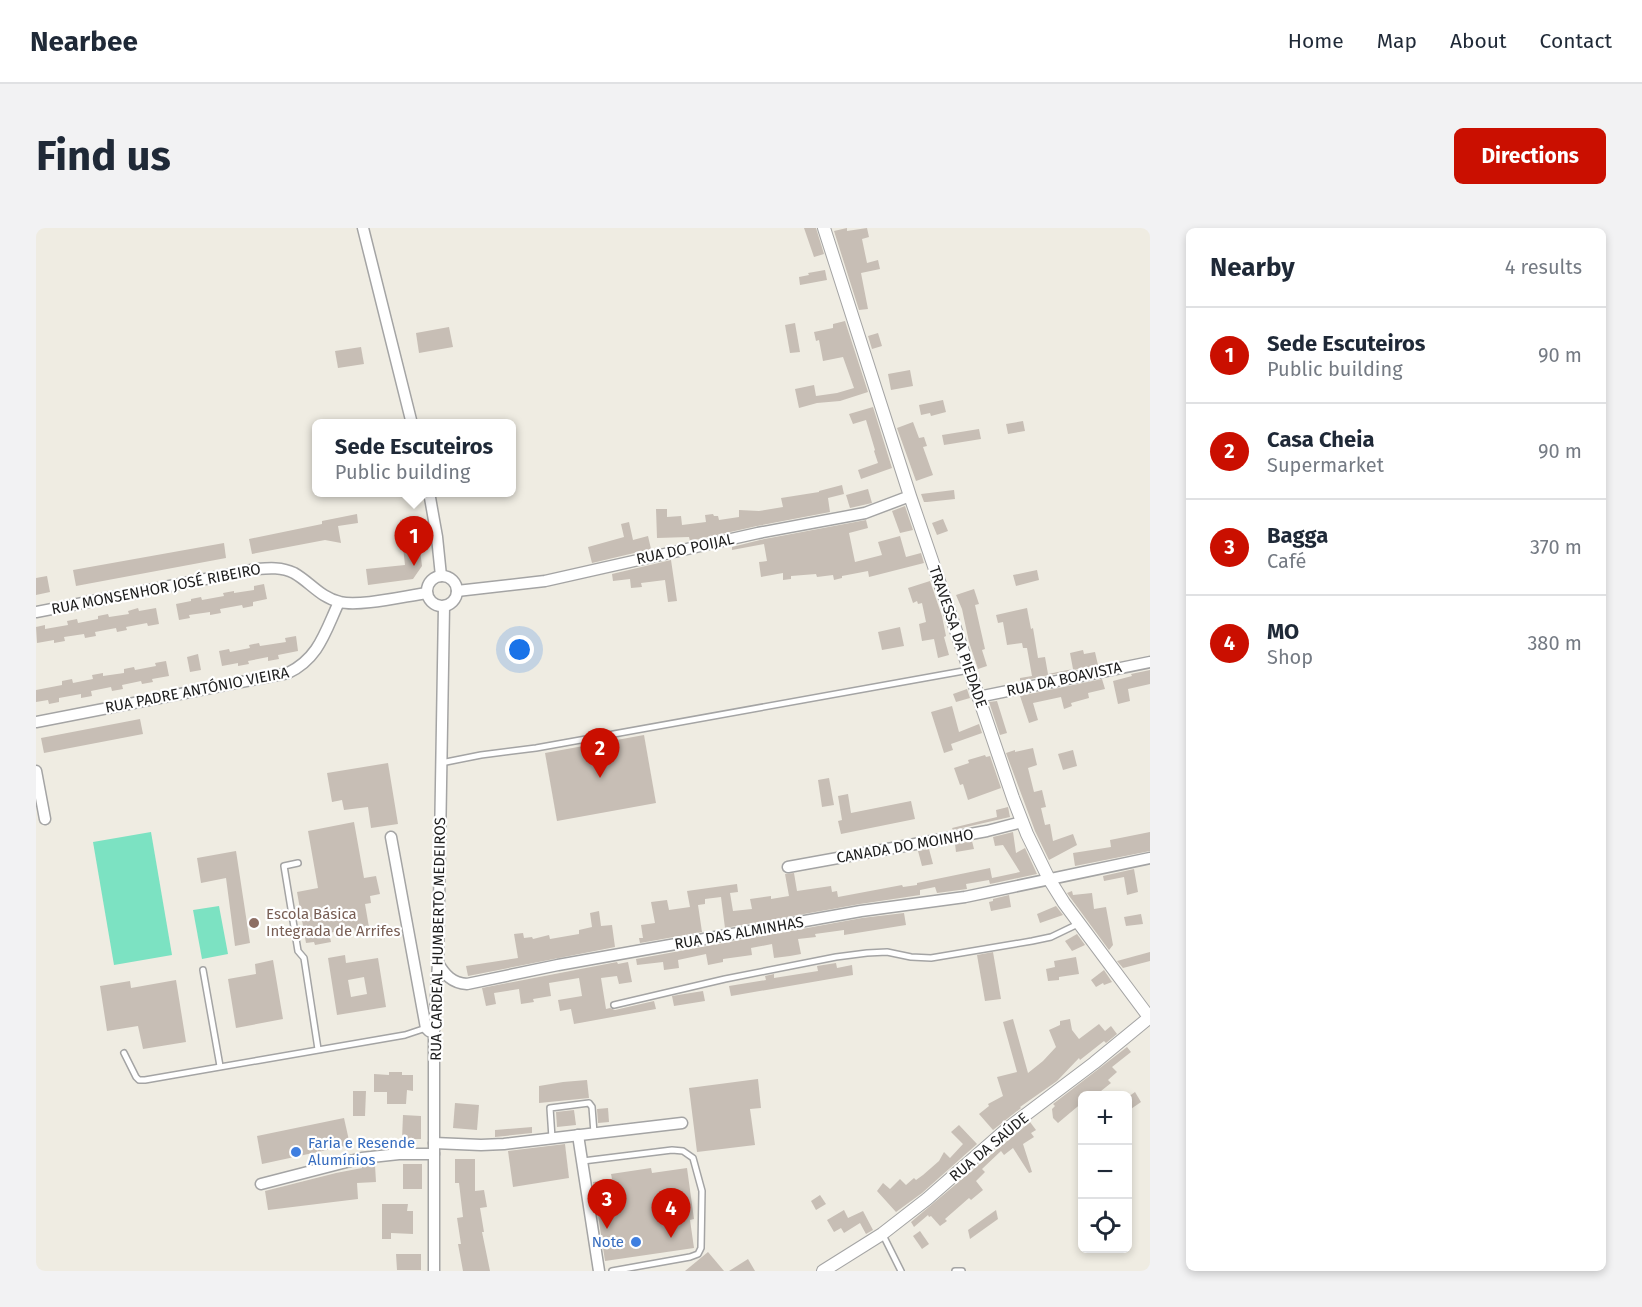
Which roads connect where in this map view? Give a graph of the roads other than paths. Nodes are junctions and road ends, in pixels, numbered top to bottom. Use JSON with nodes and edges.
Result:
{"nodes":[{"id":1,"x":363,"y":228,"type":"edge"},
{"id":2,"x":824,"y":228,"type":"edge"},
{"id":3,"x":411,"y":419,"type":"edge"},
{"id":4,"x":910,"y":496,"type":"junction"},
{"id":5,"x":430,"y":497,"type":"edge"},
{"id":6,"x":441,"y":576,"type":"junction"},
{"id":7,"x":457,"y":591,"type":"junction"},
{"id":8,"x":427,"y":593,"type":"junction"},
{"id":9,"x":339,"y":602,"type":"junction"},
{"id":10,"x":444,"y":606,"type":"junction"},
{"id":11,"x":36,"y":612,"type":"edge"},
{"id":12,"x":1150,"y":662,"type":"edge"},
{"id":13,"x":970,"y":670,"type":"junction"},
{"id":14,"x":978,"y":697,"type":"junction"},
{"id":15,"x":36,"y":722,"type":"edge"},
{"id":16,"x":441,"y":763,"type":"junction"},
{"id":17,"x":36,"y":771,"type":"edge"},
{"id":18,"x":45,"y":819,"type":"dead end"},
{"id":19,"x":1022,"y":822,"type":"junction"},
{"id":20,"x":391,"y":837,"type":"dead end"},
{"id":21,"x":1150,"y":858,"type":"edge"},
{"id":22,"x":298,"y":863,"type":"dead end"},
{"id":23,"x":788,"y":867,"type":"dead end"},
{"id":24,"x":1049,"y":879,"type":"junction"},
{"id":25,"x":1080,"y":923,"type":"junction"},
{"id":26,"x":438,"y":963,"type":"junction"},
{"id":27,"x":204,"y":970,"type":"dead end"},
{"id":28,"x":437,"y":995,"type":"junction"},
{"id":29,"x":421,"y":999,"type":"junction"},
{"id":30,"x":614,"y":1005,"type":"dead end"},
{"id":31,"x":1150,"y":1017,"type":"edge"},
{"id":32,"x":430,"y":1030,"type":"junction"},
{"id":33,"x":318,"y":1049,"type":"junction"},
{"id":34,"x":124,"y":1053,"type":"dead end"},
{"id":35,"x":220,"y":1066,"type":"junction"},
{"id":36,"x":682,"y":1123,"type":"dead end"},
{"id":37,"x":594,"y":1133,"type":"junction"},
{"id":38,"x":578,"y":1135,"type":"junction"},
{"id":39,"x":552,"y":1138,"type":"junction"},
{"id":40,"x":434,"y":1148,"type":"junction"},
{"id":41,"x":582,"y":1161,"type":"junction"},
{"id":42,"x":261,"y":1184,"type":"dead end"},
{"id":43,"x":882,"y":1234,"type":"junction"},
{"id":44,"x":434,"y":1271,"type":"edge"},
{"id":45,"x":599,"y":1271,"type":"edge"},
{"id":46,"x":612,"y":1271,"type":"edge"},
{"id":47,"x":823,"y":1271,"type":"edge"},
{"id":48,"x":901,"y":1271,"type":"edge"},
{"id":49,"x":955,"y":1271,"type":"edge"},
{"id":50,"x":963,"y":1271,"type":"edge"}],
"edges":[{"from":1,"to":3,"type":"street"},
{"from":2,"to":4,"type":"street","name":"TRAVESSA DA PIEDADE"},
{"from":4,"to":7,"type":"street","name":"RUA DO POIJAL"},
{"from":4,"to":13,"type":"street","name":"TRAVESSA DA PIEDADE"},
{"from":5,"to":6,"type":"street"},
{"from":6,"to":7,"type":"street"},
{"from":6,"to":8,"type":"street"},
{"from":7,"to":10,"type":"street"},
{"from":8,"to":9,"type":"street"},
{"from":8,"to":10,"type":"street"},
{"from":9,"to":11,"type":"street","name":"RUA MONSENHOR JOSÉ RIBEIRO"},
{"from":9,"to":15,"type":"street","name":"RUA PADRE ANTÓNIO VIEIRA"},
{"from":10,"to":16,"type":"street","name":"RUA CARDEAL HUMBERTO MEDEIROS"},
{"from":12,"to":14,"type":"street","name":"RUA DA BOAVISTA"},
{"from":13,"to":14,"type":"street","name":"TRAVESSA DA PIEDADE"},
{"from":13,"to":16,"type":"lane"},
{"from":14,"to":19,"type":"street","name":"TRAVESSA DA PIEDADE"},
{"from":16,"to":26,"type":"street","name":"RUA CARDEAL HUMBERTO MEDEIROS"},
{"from":17,"to":18,"type":"street"},
{"from":19,"to":23,"type":"street","name":"CANADA DO MOINHO"},
{"from":19,"to":24,"type":"street","name":"TRAVESSA DA PIEDADE"},
{"from":20,"to":29,"type":"street"},
{"from":21,"to":24,"type":"street","name":"RUA DAS ALMINHAS"},
{"from":22,"to":33,"type":"lane"},
{"from":24,"to":25,"type":"street","name":"TRAVESSA DA PIEDADE"},
{"from":24,"to":26,"type":"street","name":"RUA DAS ALMINHAS"},
{"from":25,"to":30,"type":"lane"},
{"from":25,"to":31,"type":"street","name":"TRAVESSA DA PIEDADE"},
{"from":26,"to":28,"type":"street","name":"RUA CARDEAL HUMBERTO MEDEIROS"},
{"from":27,"to":35,"type":"lane"},
{"from":28,"to":29,"type":"street"},
{"from":28,"to":32,"type":"street","name":"RUA CARDEAL HUMBERTO MEDEIROS"},
{"from":29,"to":32,"type":"street"},
{"from":31,"to":43,"type":"street","name":"RUA DA SAÚDE"},
{"from":32,"to":33,"type":"lane"},
{"from":32,"to":40,"type":"street","name":"RUA CARDEAL HUMBERTO MEDEIROS"},
{"from":33,"to":35,"type":"lane"},
{"from":34,"to":35,"type":"lane"},
{"from":36,"to":37,"type":"street"},
{"from":37,"to":38,"type":"street"},
{"from":37,"to":39,"type":"lane"},
{"from":38,"to":39,"type":"street"},
{"from":38,"to":41,"type":"street"},
{"from":39,"to":40,"type":"street"},
{"from":40,"to":42,"type":"street"},
{"from":40,"to":44,"type":"street","name":"RUA CARDEAL HUMBERTO MEDEIROS"},
{"from":41,"to":45,"type":"street"},
{"from":41,"to":46,"type":"lane"},
{"from":43,"to":47,"type":"street","name":"RUA DA SAÚDE"},
{"from":43,"to":48,"type":"lane"},
{"from":49,"to":50,"type":"lane"}]}
